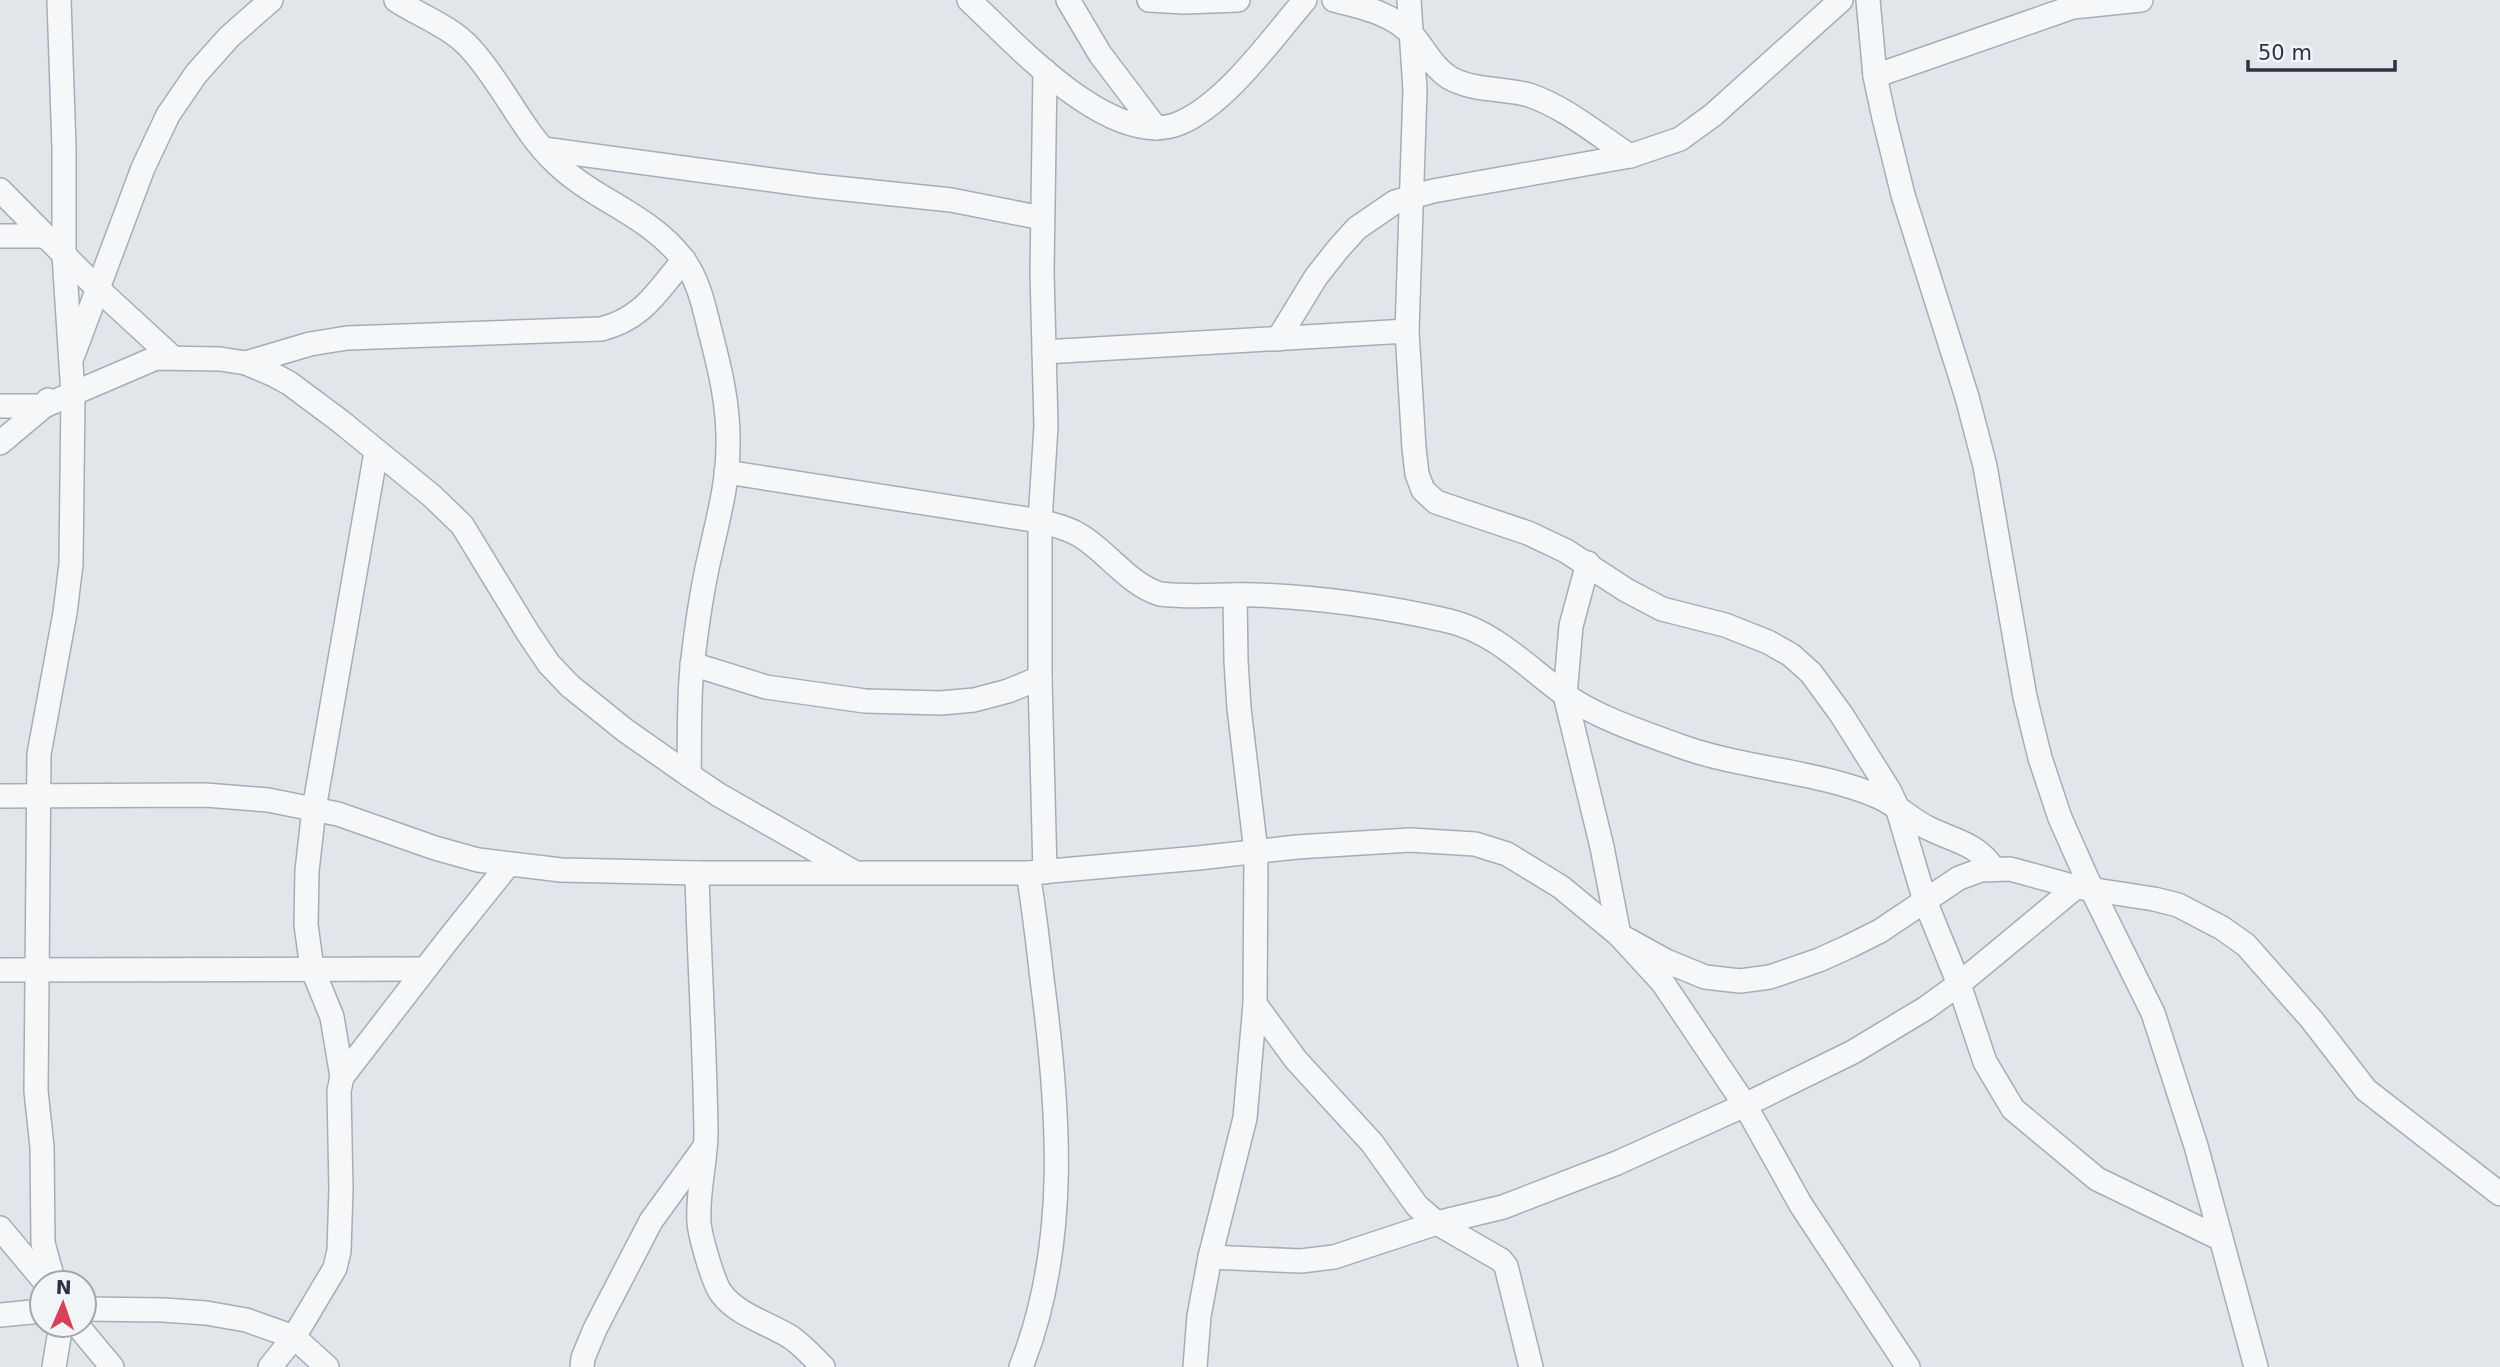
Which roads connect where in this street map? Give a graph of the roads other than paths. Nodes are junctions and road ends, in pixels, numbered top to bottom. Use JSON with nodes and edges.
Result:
{"nodes":[{"id":1,"x":59,"y":0,"type":"edge"},
{"id":2,"x":271,"y":0,"type":"edge"},
{"id":3,"x":396,"y":0,"type":"edge"},
{"id":4,"x":969,"y":0,"type":"edge"},
{"id":5,"x":1068,"y":0,"type":"edge"},
{"id":6,"x":1149,"y":0,"type":"edge"},
{"id":7,"x":1238,"y":0,"type":"edge"},
{"id":8,"x":1305,"y":0,"type":"edge"},
{"id":9,"x":1334,"y":0,"type":"edge"},
{"id":10,"x":1409,"y":0,"type":"edge"},
{"id":11,"x":1841,"y":0,"type":"edge"},
{"id":12,"x":1868,"y":0,"type":"edge"},
{"id":13,"x":2141,"y":0,"type":"edge"},
{"id":14,"x":1413,"y":36,"type":"junction"},
{"id":15,"x":1045,"y":71,"type":"junction"},
{"id":16,"x":1875,"y":76,"type":"junction"},
{"id":17,"x":1157,"y":128,"type":"junction"},
{"id":18,"x":543,"y":149,"type":"junction"},
{"id":19,"x":1630,"y":156,"type":"junction"},
{"id":20,"x":0,"y":190,"type":"edge"},
{"id":21,"x":1411,"y":195,"type":"junction"},
{"id":22,"x":1042,"y":218,"type":"junction"},
{"id":23,"x":0,"y":236,"type":"edge"},
{"id":24,"x":43,"y":236,"type":"junction"},
{"id":25,"x":64,"y":255,"type":"junction"},
{"id":26,"x":684,"y":260,"type":"junction"},
{"id":27,"x":97,"y":288,"type":"junction"},
{"id":28,"x":1407,"y":331,"type":"junction"},
{"id":29,"x":1278,"y":339,"type":"junction"},
{"id":30,"x":1044,"y":352,"type":"junction"},
{"id":31,"x":173,"y":357,"type":"junction"},
{"id":32,"x":246,"y":363,"type":"junction"},
{"id":33,"x":69,"y":364,"type":"junction"},
{"id":34,"x":73,"y":395,"type":"junction"},
{"id":35,"x":0,"y":406,"type":"edge"},
{"id":36,"x":44,"y":406,"type":"junction"},
{"id":37,"x":0,"y":443,"type":"edge"},
{"id":38,"x":376,"y":452,"type":"junction"},
{"id":39,"x":726,"y":472,"type":"junction"},
{"id":40,"x":1040,"y":521,"type":"junction"},
{"id":41,"x":1587,"y":563,"type":"junction"},
{"id":42,"x":1236,"y":595,"type":"junction"},
{"id":43,"x":692,"y":664,"type":"junction"},
{"id":44,"x":1040,"y":678,"type":"junction"},
{"id":45,"x":1566,"y":695,"type":"junction"},
{"id":46,"x":689,"y":775,"type":"junction"},
{"id":47,"x":0,"y":796,"type":"edge"},
{"id":48,"x":38,"y":796,"type":"junction"},
{"id":49,"x":1897,"y":807,"type":"junction"},
{"id":50,"x":314,"y":808,"type":"junction"},
{"id":51,"x":1256,"y":852,"type":"junction"},
{"id":52,"x":508,"y":865,"type":"junction"},
{"id":53,"x":1994,"y":869,"type":"junction"},
{"id":54,"x":696,"y":873,"type":"junction"},
{"id":55,"x":855,"y":873,"type":"junction"},
{"id":56,"x":1037,"y":873,"type":"junction"},
{"id":57,"x":2084,"y":888,"type":"junction"},
{"id":58,"x":1925,"y":901,"type":"junction"},
{"id":59,"x":1619,"y":935,"type":"junction"},
{"id":60,"x":312,"y":968,"type":"junction"},
{"id":61,"x":425,"y":969,"type":"junction"},
{"id":62,"x":0,"y":971,"type":"edge"},
{"id":63,"x":38,"y":971,"type":"junction"},
{"id":64,"x":1959,"y":985,"type":"junction"},
{"id":65,"x":1255,"y":1004,"type":"junction"},
{"id":66,"x":342,"y":1077,"type":"junction"},
{"id":67,"x":1745,"y":1105,"type":"junction"},
{"id":68,"x":706,"y":1145,"type":"junction"},
{"id":69,"x":2500,"y":1194,"type":"edge"},
{"id":70,"x":1437,"y":1223,"type":"junction"},
{"id":71,"x":0,"y":1228,"type":"edge"},
{"id":72,"x":2219,"y":1238,"type":"junction"},
{"id":73,"x":1210,"y":1258,"type":"junction"},
{"id":74,"x":34,"y":1269,"type":"edge"},
{"id":75,"x":50,"y":1269,"type":"edge"},
{"id":76,"x":98,"y":1309,"type":"edge"},
{"id":77,"x":28,"y":1312,"type":"edge"},
{"id":78,"x":0,"y":1315,"type":"edge"},
{"id":79,"x":294,"y":1337,"type":"junction"},
{"id":80,"x":59,"y":1339,"type":"edge"},
{"id":81,"x":89,"y":1339,"type":"edge"},
{"id":82,"x":54,"y":1367,"type":"edge"},
{"id":83,"x":112,"y":1367,"type":"edge"},
{"id":84,"x":270,"y":1367,"type":"edge"},
{"id":85,"x":327,"y":1367,"type":"edge"},
{"id":86,"x":582,"y":1367,"type":"edge"},
{"id":87,"x":823,"y":1367,"type":"edge"},
{"id":88,"x":1021,"y":1367,"type":"edge"},
{"id":89,"x":1195,"y":1367,"type":"edge"},
{"id":90,"x":1531,"y":1367,"type":"edge"},
{"id":91,"x":1908,"y":1367,"type":"edge"},
{"id":92,"x":2256,"y":1367,"type":"edge"}],
"edges":[{"from":1,"to":25,"type":"street"},
{"from":2,"to":27,"type":"street"},
{"from":3,"to":18,"type":"street"},
{"from":4,"to":15,"type":"street"},
{"from":5,"to":17,"type":"street"},
{"from":6,"to":7,"type":"street"},
{"from":8,"to":17,"type":"street"},
{"from":9,"to":14,"type":"street"},
{"from":10,"to":14,"type":"street"},
{"from":11,"to":19,"type":"street"},
{"from":12,"to":16,"type":"street"},
{"from":13,"to":16,"type":"street"},
{"from":14,"to":19,"type":"street"},
{"from":14,"to":21,"type":"street"},
{"from":15,"to":17,"type":"street"},
{"from":15,"to":22,"type":"street"},
{"from":16,"to":57,"type":"street"},
{"from":18,"to":22,"type":"street"},
{"from":18,"to":26,"type":"street"},
{"from":19,"to":21,"type":"street"},
{"from":20,"to":24,"type":"street"},
{"from":21,"to":28,"type":"street"},
{"from":21,"to":29,"type":"street"},
{"from":22,"to":30,"type":"street"},
{"from":23,"to":24,"type":"street"},
{"from":24,"to":25,"type":"street"},
{"from":25,"to":27,"type":"street"},
{"from":25,"to":33,"type":"street"},
{"from":26,"to":32,"type":"street"},
{"from":26,"to":39,"type":"street"},
{"from":27,"to":31,"type":"street"},
{"from":27,"to":33,"type":"street"},
{"from":28,"to":29,"type":"street"},
{"from":28,"to":41,"type":"street"},
{"from":29,"to":30,"type":"street"},
{"from":30,"to":40,"type":"street"},
{"from":31,"to":32,"type":"street"},
{"from":31,"to":34,"type":"street"},
{"from":32,"to":38,"type":"street"},
{"from":33,"to":34,"type":"street"},
{"from":33,"to":36,"type":"street"},
{"from":34,"to":36,"type":"street"},
{"from":34,"to":48,"type":"street"},
{"from":35,"to":36,"type":"street"},
{"from":36,"to":37,"type":"street"},
{"from":38,"to":46,"type":"street"},
{"from":38,"to":50,"type":"street"},
{"from":39,"to":40,"type":"street"},
{"from":39,"to":43,"type":"street"},
{"from":40,"to":42,"type":"street"},
{"from":40,"to":44,"type":"street"},
{"from":41,"to":45,"type":"street"},
{"from":41,"to":49,"type":"street"},
{"from":42,"to":45,"type":"street"},
{"from":42,"to":51,"type":"street"},
{"from":43,"to":44,"type":"street"},
{"from":43,"to":46,"type":"street"},
{"from":44,"to":56,"type":"street"},
{"from":45,"to":49,"type":"street"},
{"from":45,"to":59,"type":"street"},
{"from":46,"to":55,"type":"street"},
{"from":47,"to":48,"type":"street"},
{"from":48,"to":50,"type":"street"},
{"from":48,"to":63,"type":"street"},
{"from":49,"to":53,"type":"street"},
{"from":49,"to":58,"type":"street"},
{"from":50,"to":52,"type":"street"},
{"from":50,"to":60,"type":"street"},
{"from":51,"to":56,"type":"street"},
{"from":51,"to":59,"type":"street"},
{"from":51,"to":65,"type":"street"},
{"from":52,"to":54,"type":"street"},
{"from":52,"to":61,"type":"street"},
{"from":53,"to":57,"type":"street"},
{"from":53,"to":58,"type":"street"},
{"from":54,"to":55,"type":"street"},
{"from":54,"to":68,"type":"street"},
{"from":55,"to":56,"type":"street"},
{"from":56,"to":88,"type":"street"},
{"from":57,"to":64,"type":"street"},
{"from":57,"to":69,"type":"street"},
{"from":57,"to":72,"type":"street"},
{"from":58,"to":59,"type":"street"},
{"from":58,"to":64,"type":"street"},
{"from":59,"to":67,"type":"street"},
{"from":60,"to":61,"type":"street"},
{"from":60,"to":63,"type":"street"},
{"from":60,"to":66,"type":"street"},
{"from":61,"to":66,"type":"street"},
{"from":62,"to":63,"type":"street"},
{"from":63,"to":75,"type":"street"},
{"from":64,"to":67,"type":"street"},
{"from":64,"to":72,"type":"street"},
{"from":65,"to":70,"type":"street"},
{"from":65,"to":73,"type":"street"},
{"from":66,"to":79,"type":"street"},
{"from":67,"to":70,"type":"street"},
{"from":67,"to":91,"type":"street"},
{"from":68,"to":86,"type":"street"},
{"from":68,"to":87,"type":"street"},
{"from":70,"to":73,"type":"street"},
{"from":70,"to":90,"type":"street"},
{"from":71,"to":74,"type":"street"},
{"from":72,"to":92,"type":"street"},
{"from":73,"to":89,"type":"street"},
{"from":76,"to":79,"type":"street"},
{"from":77,"to":78,"type":"street"},
{"from":79,"to":84,"type":"street"},
{"from":79,"to":85,"type":"street"},
{"from":80,"to":82,"type":"street"},
{"from":81,"to":83,"type":"street"}]}
